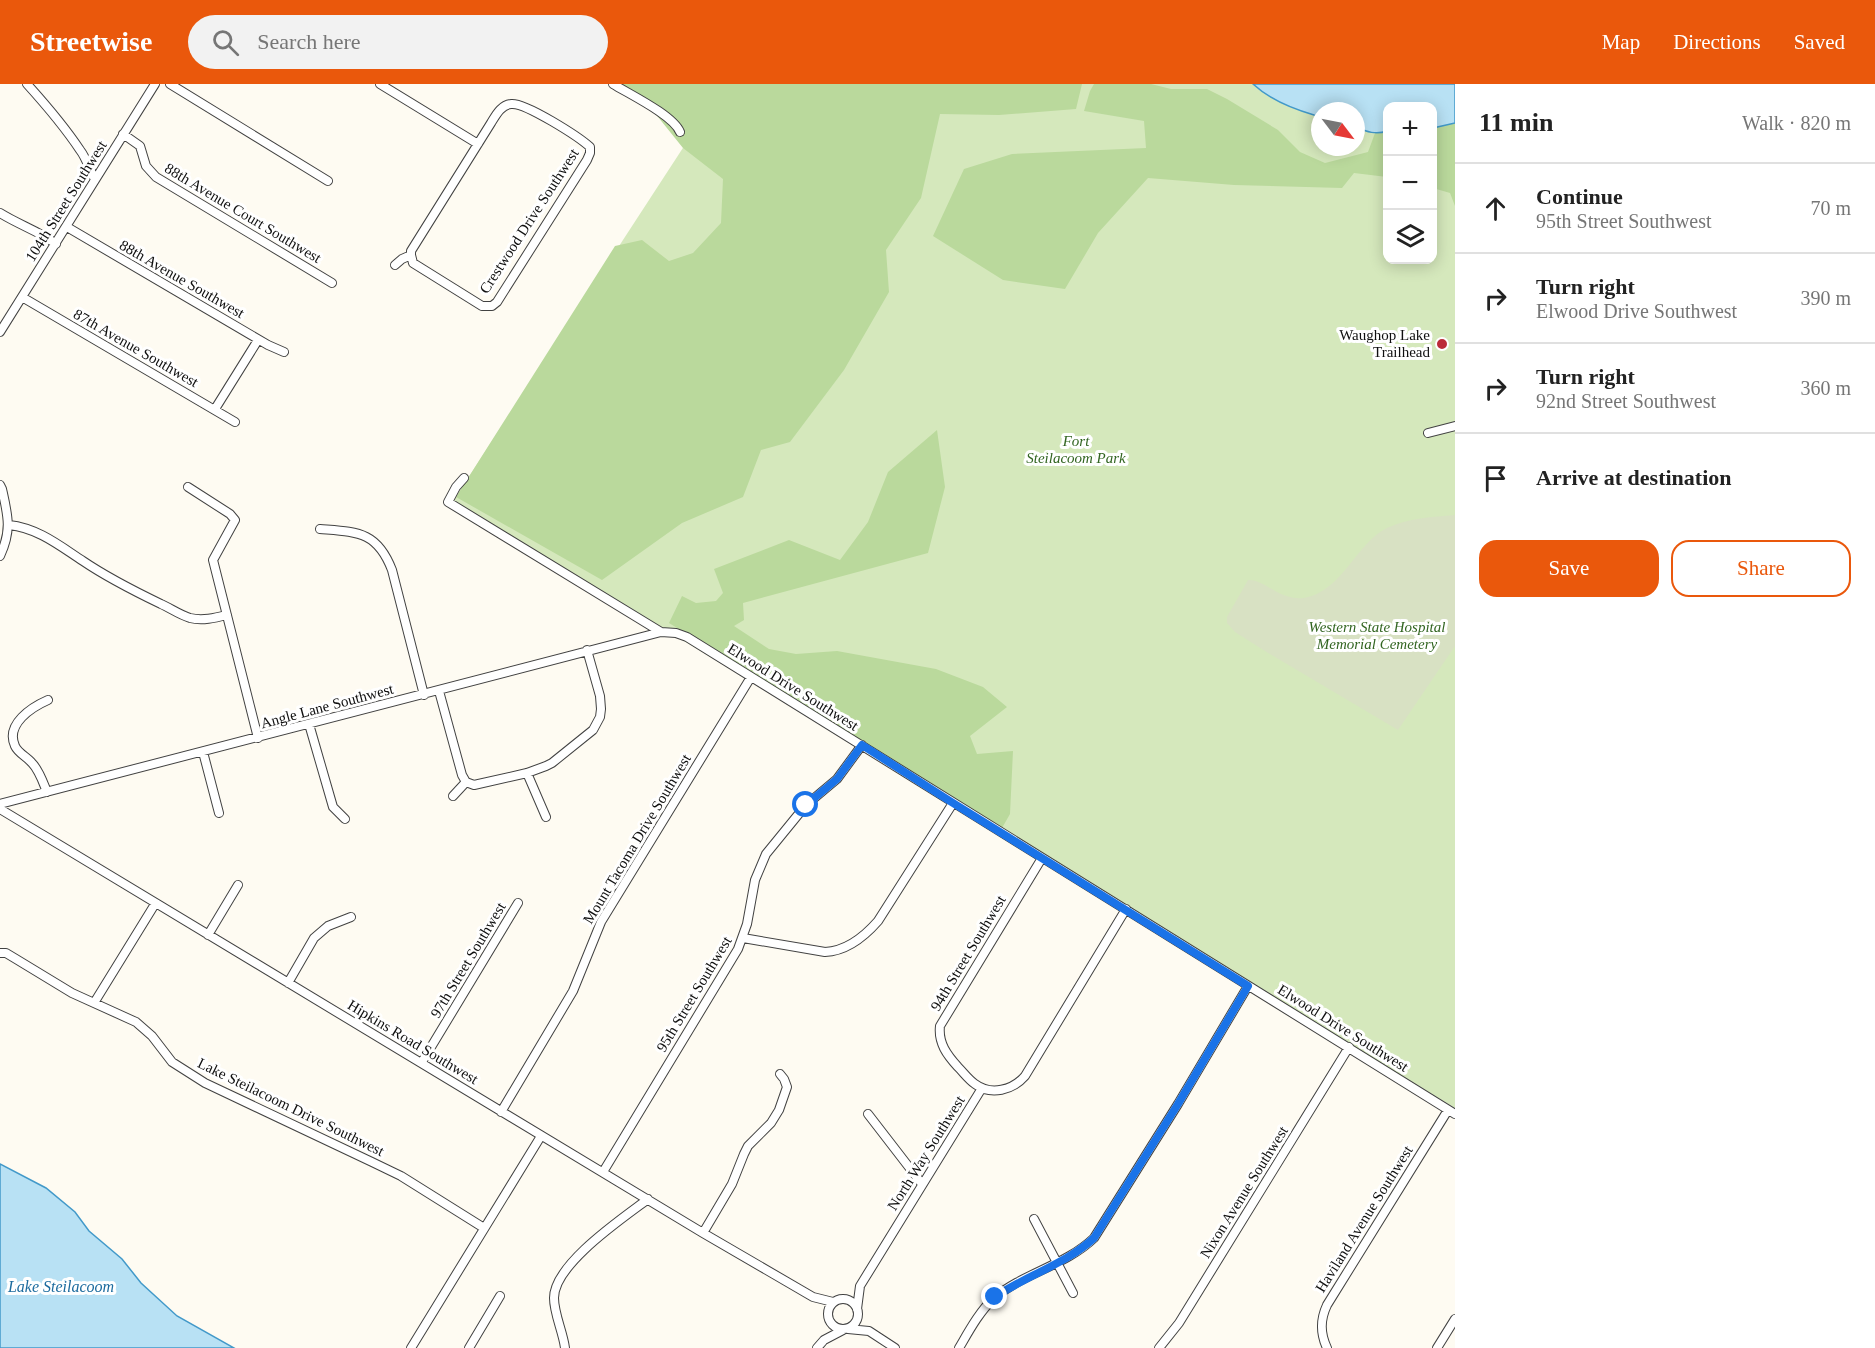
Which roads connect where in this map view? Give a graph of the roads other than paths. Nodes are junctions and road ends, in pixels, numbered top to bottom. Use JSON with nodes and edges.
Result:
{"nodes":[{"id":1,"x":27,"y":84,"type":"edge"},
{"id":2,"x":155,"y":84,"type":"edge"},
{"id":3,"x":170,"y":84,"type":"edge"},
{"id":4,"x":380,"y":84,"type":"edge"},
{"id":5,"x":613,"y":84,"type":"edge"},
{"id":6,"x":680,"y":132,"type":"dead end"},
{"id":7,"x":123,"y":134,"type":"junction"},
{"id":8,"x":478,"y":144,"type":"junction"},
{"id":9,"x":95,"y":179,"type":"junction"},
{"id":10,"x":328,"y":181,"type":"dead end"},
{"id":11,"x":0,"y":213,"type":"edge"},
{"id":12,"x":67,"y":227,"type":"junction"},
{"id":13,"x":56,"y":244,"type":"junction"},
{"id":14,"x":411,"y":255,"type":"junction"},
{"id":15,"x":395,"y":265,"type":"dead end"},
{"id":16,"x":332,"y":283,"type":"dead end"},
{"id":17,"x":22,"y":297,"type":"junction"},
{"id":18,"x":3,"y":320,"type":"edge"},
{"id":19,"x":0,"y":332,"type":"edge"},
{"id":20,"x":258,"y":340,"type":"junction"},
{"id":21,"x":284,"y":352,"type":"dead end"},
{"id":22,"x":215,"y":409,"type":"junction"},
{"id":23,"x":235,"y":422,"type":"dead end"},
{"id":24,"x":1455,"y":426,"type":"edge"},
{"id":25,"x":1428,"y":433,"type":"dead end"},
{"id":26,"x":464,"y":478,"type":"dead end"},
{"id":27,"x":0,"y":485,"type":"edge"},
{"id":28,"x":188,"y":487,"type":"dead end"},
{"id":29,"x":9,"y":525,"type":"junction"},
{"id":30,"x":320,"y":529,"type":"dead end"},
{"id":31,"x":0,"y":556,"type":"edge"},
{"id":32,"x":227,"y":615,"type":"junction"},
{"id":33,"x":661,"y":632,"type":"junction"},
{"id":34,"x":587,"y":650,"type":"junction"},
{"id":35,"x":751,"y":677,"type":"junction"},
{"id":36,"x":439,"y":691,"type":"junction"},
{"id":37,"x":424,"y":694,"type":"junction"},
{"id":38,"x":48,"y":700,"type":"dead end"},
{"id":39,"x":309,"y":724,"type":"junction"},
{"id":40,"x":258,"y":738,"type":"junction"},
{"id":41,"x":862,"y":745,"type":"junction"},
{"id":42,"x":203,"y":752,"type":"junction"},
{"id":43,"x":527,"y":773,"type":"junction"},
{"id":44,"x":466,"y":782,"type":"junction"},
{"id":45,"x":46,"y":792,"type":"junction"},
{"id":46,"x":453,"y":796,"type":"dead end"},
{"id":47,"x":953,"y":803,"type":"junction"},
{"id":48,"x":0,"y":804,"type":"edge"},
{"id":49,"x":0,"y":809,"type":"edge"},
{"id":50,"x":219,"y":813,"type":"dead end"},
{"id":51,"x":546,"y":817,"type":"dead end"},
{"id":52,"x":345,"y":819,"type":"dead end"},
{"id":53,"x":1042,"y":858,"type":"junction"},
{"id":54,"x":238,"y":885,"type":"dead end"},
{"id":55,"x":518,"y":903,"type":"dead end"},
{"id":56,"x":155,"y":904,"type":"junction"},
{"id":57,"x":1126,"y":909,"type":"junction"},
{"id":58,"x":351,"y":918,"type":"dead end"},
{"id":59,"x":208,"y":935,"type":"junction"},
{"id":60,"x":743,"y":938,"type":"junction"},
{"id":61,"x":0,"y":953,"type":"edge"},
{"id":62,"x":288,"y":983,"type":"junction"},
{"id":63,"x":1248,"y":986,"type":"junction"},
{"id":64,"x":94,"y":1003,"type":"junction"},
{"id":65,"x":1349,"y":1047,"type":"junction"},
{"id":66,"x":422,"y":1062,"type":"junction"},
{"id":67,"x":780,"y":1074,"type":"dead end"},
{"id":68,"x":982,"y":1088,"type":"junction"},
{"id":69,"x":501,"y":1112,"type":"junction"},
{"id":70,"x":1452,"y":1112,"type":"edge"},
{"id":71,"x":868,"y":1114,"type":"dead end"},
{"id":72,"x":541,"y":1136,"type":"junction"},
{"id":73,"x":603,"y":1172,"type":"junction"},
{"id":74,"x":922,"y":1184,"type":"junction"},
{"id":75,"x":648,"y":1199,"type":"junction"},
{"id":76,"x":1034,"y":1219,"type":"dead end"},
{"id":77,"x":483,"y":1228,"type":"junction"},
{"id":78,"x":703,"y":1233,"type":"junction"},
{"id":79,"x":1057,"y":1263,"type":"junction"},
{"id":80,"x":860,"y":1286,"type":"junction"},
{"id":81,"x":1073,"y":1293,"type":"dead end"},
{"id":82,"x":500,"y":1296,"type":"dead end"},
{"id":83,"x":813,"y":1297,"type":"junction"},
{"id":84,"x":837,"y":1301,"type":"junction"},
{"id":85,"x":858,"y":1311,"type":"junction"},
{"id":86,"x":828,"y":1316,"type":"junction"},
{"id":87,"x":1455,"y":1319,"type":"edge"},
{"id":88,"x":846,"y":1329,"type":"junction"},
{"id":89,"x":869,"y":1331,"type":"junction"},
{"id":90,"x":824,"y":1340,"type":"junction"},
{"id":91,"x":412,"y":1348,"type":"edge"},
{"id":92,"x":469,"y":1348,"type":"edge"},
{"id":93,"x":565,"y":1348,"type":"edge"},
{"id":94,"x":817,"y":1348,"type":"edge"},
{"id":95,"x":895,"y":1348,"type":"edge"},
{"id":96,"x":959,"y":1348,"type":"edge"},
{"id":97,"x":1159,"y":1348,"type":"edge"},
{"id":98,"x":1327,"y":1348,"type":"edge"},
{"id":99,"x":1437,"y":1348,"type":"edge"}],
"edges":[{"from":1,"to":9,"type":"street"},
{"from":2,"to":7,"type":"street","name":"104th Street Southwest"},
{"from":3,"to":10,"type":"street"},
{"from":4,"to":8,"type":"street"},
{"from":5,"to":6,"type":"street"},
{"from":7,"to":9,"type":"street","name":"104th Street Southwest"},
{"from":7,"to":16,"type":"street","name":"88th Avenue Court Southwest"},
{"from":8,"to":14,"type":"street","name":"Crestwood Drive Southwest"},
{"from":8,"to":14,"type":"street","name":"Crestwood Drive Southwest"},
{"from":9,"to":12,"type":"street","name":"104th Street Southwest"},
{"from":11,"to":13,"type":"street"},
{"from":12,"to":13,"type":"street","name":"104th Street Southwest"},
{"from":12,"to":20,"type":"street","name":"88th Avenue Southwest"},
{"from":13,"to":17,"type":"street","name":"104th Street Southwest"},
{"from":14,"to":15,"type":"street"},
{"from":17,"to":18,"type":"street","name":"104th Street Southwest"},
{"from":17,"to":22,"type":"street","name":"87th Avenue Southwest"},
{"from":18,"to":19,"type":"street","name":"104th Street Southwest"},
{"from":20,"to":21,"type":"street","name":"88th Avenue Southwest"},
{"from":20,"to":22,"type":"street"},
{"from":22,"to":23,"type":"street","name":"87th Avenue Southwest"},
{"from":24,"to":25,"type":"street"},
{"from":26,"to":33,"type":"street","name":"Elwood Drive Southwest"},
{"from":27,"to":29,"type":"street"},
{"from":28,"to":32,"type":"street"},
{"from":29,"to":31,"type":"street"},
{"from":29,"to":32,"type":"street"},
{"from":30,"to":37,"type":"street"},
{"from":32,"to":40,"type":"street"},
{"from":33,"to":34,"type":"street","name":"Angle Lane Southwest"},
{"from":33,"to":35,"type":"street","name":"Elwood Drive Southwest"},
{"from":34,"to":36,"type":"street","name":"Angle Lane Southwest"},
{"from":34,"to":43,"type":"street"},
{"from":35,"to":41,"type":"street","name":"Elwood Drive Southwest"},
{"from":35,"to":69,"type":"street","name":"Mount Tacoma Drive Southwest"},
{"from":36,"to":37,"type":"street","name":"Angle Lane Southwest"},
{"from":36,"to":44,"type":"street"},
{"from":37,"to":39,"type":"street","name":"Angle Lane Southwest"},
{"from":38,"to":45,"type":"street"},
{"from":39,"to":40,"type":"street","name":"Angle Lane Southwest"},
{"from":39,"to":52,"type":"street"},
{"from":40,"to":42,"type":"street","name":"Angle Lane Southwest"},
{"from":41,"to":47,"type":"street","name":"Elwood Drive Southwest"},
{"from":41,"to":60,"type":"street","name":"95th Street Southwest"},
{"from":42,"to":45,"type":"street","name":"Angle Lane Southwest"},
{"from":42,"to":50,"type":"street"},
{"from":43,"to":44,"type":"street"},
{"from":43,"to":51,"type":"street"},
{"from":44,"to":46,"type":"street"},
{"from":45,"to":48,"type":"street","name":"Angle Lane Southwest"},
{"from":47,"to":53,"type":"street","name":"Elwood Drive Southwest"},
{"from":47,"to":60,"type":"street"},
{"from":49,"to":56,"type":"street","name":"Hipkins Road Southwest"},
{"from":53,"to":57,"type":"street","name":"Elwood Drive Southwest"},
{"from":53,"to":68,"type":"street","name":"94th Street Southwest"},
{"from":54,"to":59,"type":"street"},
{"from":55,"to":66,"type":"street","name":"97th Street Southwest"},
{"from":56,"to":59,"type":"street","name":"Hipkins Road Southwest"},
{"from":56,"to":64,"type":"street"},
{"from":57,"to":63,"type":"street","name":"Elwood Drive Southwest"},
{"from":57,"to":68,"type":"street","name":"North Way Southwest"},
{"from":58,"to":62,"type":"street"},
{"from":59,"to":62,"type":"street","name":"Hipkins Road Southwest"},
{"from":60,"to":73,"type":"street","name":"95th Street Southwest"},
{"from":61,"to":64,"type":"street","name":"Lake Steilacoom Drive Southwest"},
{"from":62,"to":66,"type":"street","name":"Hipkins Road Southwest"},
{"from":63,"to":65,"type":"street","name":"Elwood Drive Southwest"},
{"from":63,"to":79,"type":"street"},
{"from":64,"to":77,"type":"street","name":"Lake Steilacoom Drive Southwest"},
{"from":65,"to":70,"type":"street","name":"Elwood Drive Southwest"},
{"from":65,"to":97,"type":"street","name":"Nixon Avenue Southwest"},
{"from":66,"to":69,"type":"street","name":"Hipkins Road Southwest"},
{"from":67,"to":78,"type":"street"},
{"from":68,"to":74,"type":"street","name":"North Way Southwest"},
{"from":69,"to":72,"type":"street","name":"Hipkins Road Southwest"},
{"from":70,"to":98,"type":"street","name":"Haviland Avenue Southwest"},
{"from":71,"to":74,"type":"street"},
{"from":72,"to":73,"type":"street","name":"Hipkins Road Southwest"},
{"from":72,"to":77,"type":"street"},
{"from":73,"to":75,"type":"street","name":"Hipkins Road Southwest"},
{"from":74,"to":80,"type":"street","name":"North Way Southwest"},
{"from":75,"to":78,"type":"street","name":"Hipkins Road Southwest"},
{"from":75,"to":93,"type":"street"},
{"from":76,"to":79,"type":"street"},
{"from":77,"to":91,"type":"street"},
{"from":78,"to":83,"type":"street","name":"Hipkins Road Southwest"},
{"from":79,"to":81,"type":"street"},
{"from":79,"to":96,"type":"street"},
{"from":80,"to":84,"type":"street","name":"North Way Southwest"},
{"from":80,"to":85,"type":"street","name":"North Way Southwest"},
{"from":82,"to":92,"type":"street"},
{"from":83,"to":84,"type":"street","name":"Hipkins Road Southwest"},
{"from":83,"to":86,"type":"street","name":"Hipkins Road Southwest"},
{"from":84,"to":85,"type":"street"},
{"from":84,"to":86,"type":"street"},
{"from":85,"to":88,"type":"street"},
{"from":85,"to":89,"type":"street"},
{"from":86,"to":88,"type":"street"},
{"from":86,"to":90,"type":"street"},
{"from":87,"to":99,"type":"street"},
{"from":88,"to":89,"type":"street"},
{"from":88,"to":90,"type":"street"},
{"from":89,"to":95,"type":"street"},
{"from":90,"to":94,"type":"street"}]}
